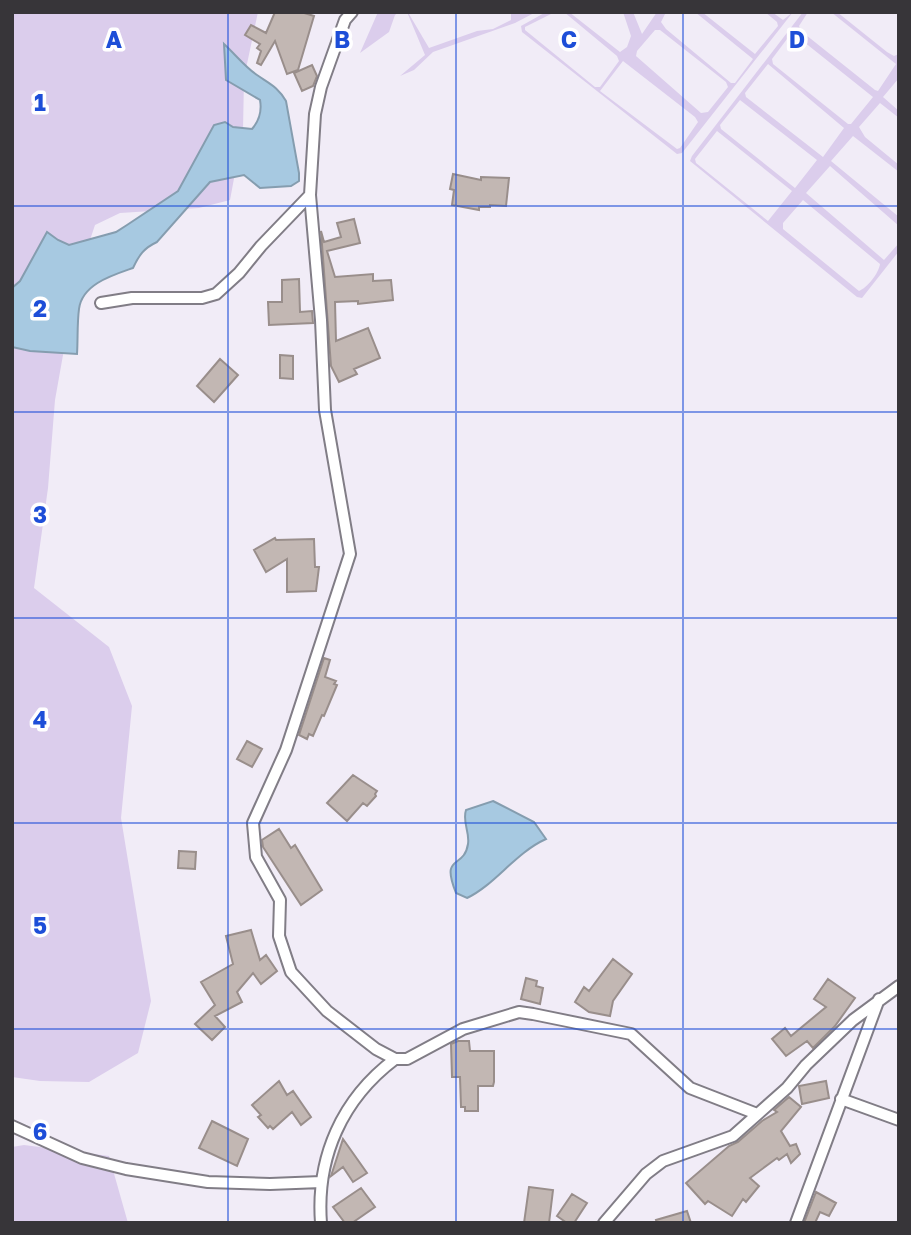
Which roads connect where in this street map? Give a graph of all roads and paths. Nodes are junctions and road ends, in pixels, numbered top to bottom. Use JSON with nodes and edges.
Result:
{"nodes":[{"id":1,"x":352,"y":12,"type":"edge"},
{"id":2,"x":310,"y":195,"type":"junction"},
{"id":3,"x":101,"y":303,"type":"dead end"},
{"id":4,"x":899,"y":986,"type":"edge"},
{"id":5,"x":880,"y":998,"type":"junction"},
{"id":6,"x":395,"y":1059,"type":"junction"},
{"id":7,"x":841,"y":1099,"type":"junction"},
{"id":8,"x":757,"y":1114,"type":"junction"},
{"id":9,"x":899,"y":1120,"type":"edge"},
{"id":10,"x":12,"y":1126,"type":"edge"},
{"id":11,"x":321,"y":1182,"type":"junction"},
{"id":12,"x":321,"y":1223,"type":"edge"},
{"id":13,"x":604,"y":1223,"type":"edge"},
{"id":14,"x":796,"y":1223,"type":"edge"}],
"edges":[{"from":1,"to":2,"type":"street"},
{"from":2,"to":3,"type":"street"},
{"from":2,"to":6,"type":"street"},
{"from":4,"to":5,"type":"street"},
{"from":5,"to":7,"type":"street"},
{"from":5,"to":8,"type":"street"},
{"from":6,"to":8,"type":"street"},
{"from":6,"to":11,"type":"street"},
{"from":7,"to":9,"type":"street"},
{"from":7,"to":14,"type":"street"},
{"from":8,"to":13,"type":"street"},
{"from":10,"to":11,"type":"street"},
{"from":11,"to":12,"type":"street"}]}
